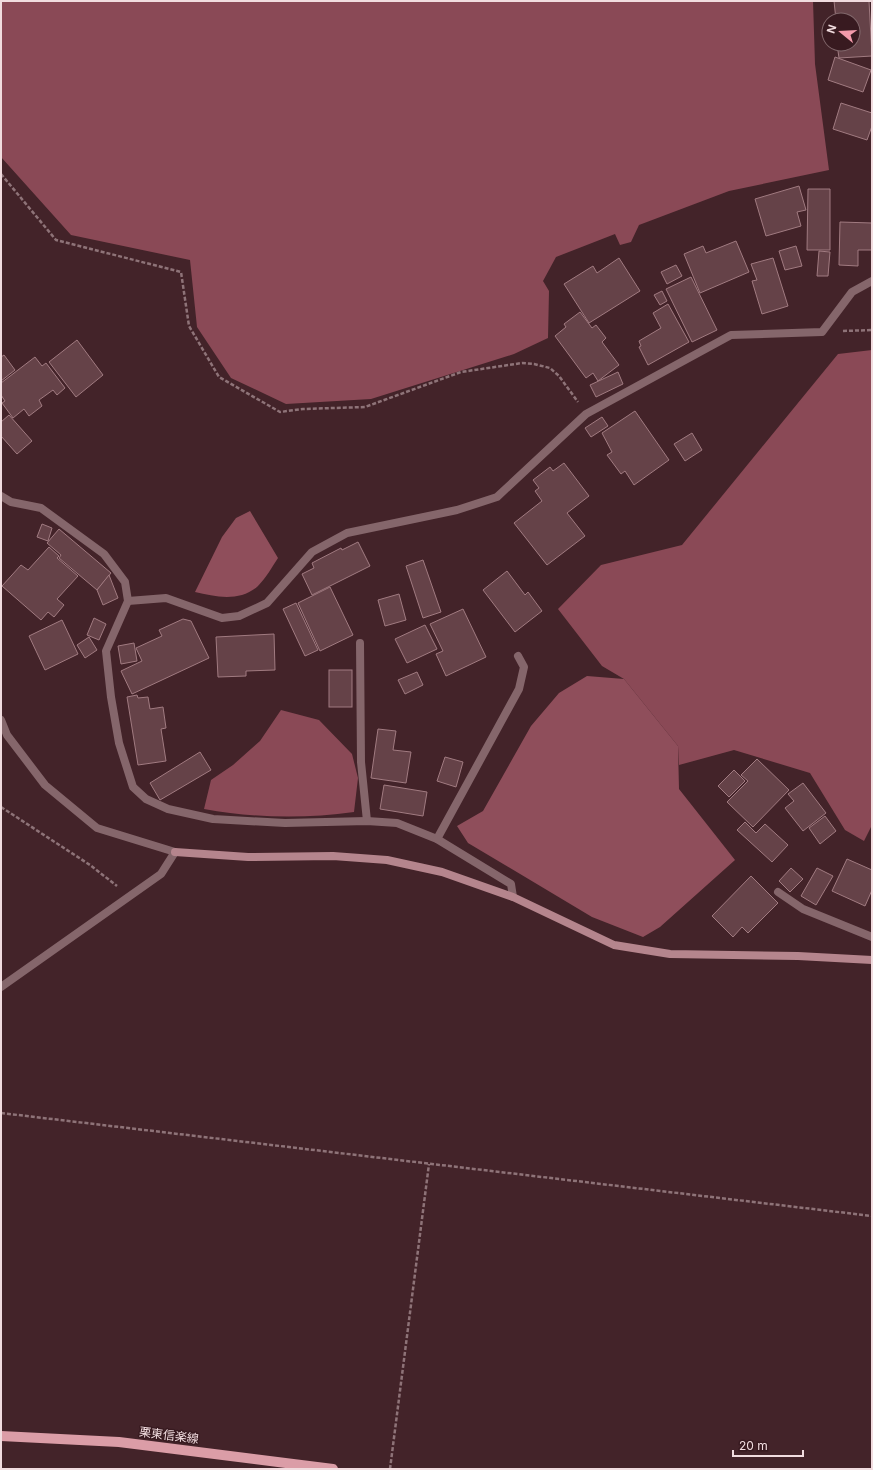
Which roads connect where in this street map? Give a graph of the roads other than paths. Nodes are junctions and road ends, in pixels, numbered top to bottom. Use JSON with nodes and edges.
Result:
{"nodes":[{"id":1,"x":872,"y":281,"type":"edge"},
{"id":2,"x":1,"y":496,"type":"edge"},
{"id":3,"x":128,"y":601,"type":"junction"},
{"id":4,"x":360,"y":643,"type":"dead end"},
{"id":5,"x":518,"y":656,"type":"dead end"},
{"id":6,"x":1,"y":720,"type":"edge"},
{"id":7,"x":367,"y":821,"type":"junction"},
{"id":8,"x":437,"y":839,"type":"junction"},
{"id":9,"x":175,"y":852,"type":"junction"},
{"id":10,"x":778,"y":892,"type":"dead end"},
{"id":11,"x":513,"y":897,"type":"junction"},
{"id":12,"x":872,"y":937,"type":"edge"},
{"id":13,"x":872,"y":960,"type":"edge"},
{"id":14,"x":1,"y":987,"type":"edge"},
{"id":15,"x":1,"y":1436,"type":"edge"},
{"id":16,"x":333,"y":1469,"type":"edge"}],
"edges":[{"from":1,"to":3,"type":"street"},
{"from":2,"to":3,"type":"street"},
{"from":3,"to":7,"type":"street"},
{"from":4,"to":7,"type":"street"},
{"from":5,"to":8,"type":"street"},
{"from":6,"to":9,"type":"street"},
{"from":7,"to":8,"type":"street"},
{"from":8,"to":11,"type":"street"},
{"from":9,"to":11,"type":"street"},
{"from":9,"to":14,"type":"street"},
{"from":10,"to":12,"type":"street"},
{"from":11,"to":13,"type":"street"},
{"from":15,"to":16,"type":"main road","name":"栗東信楽線"}]}
